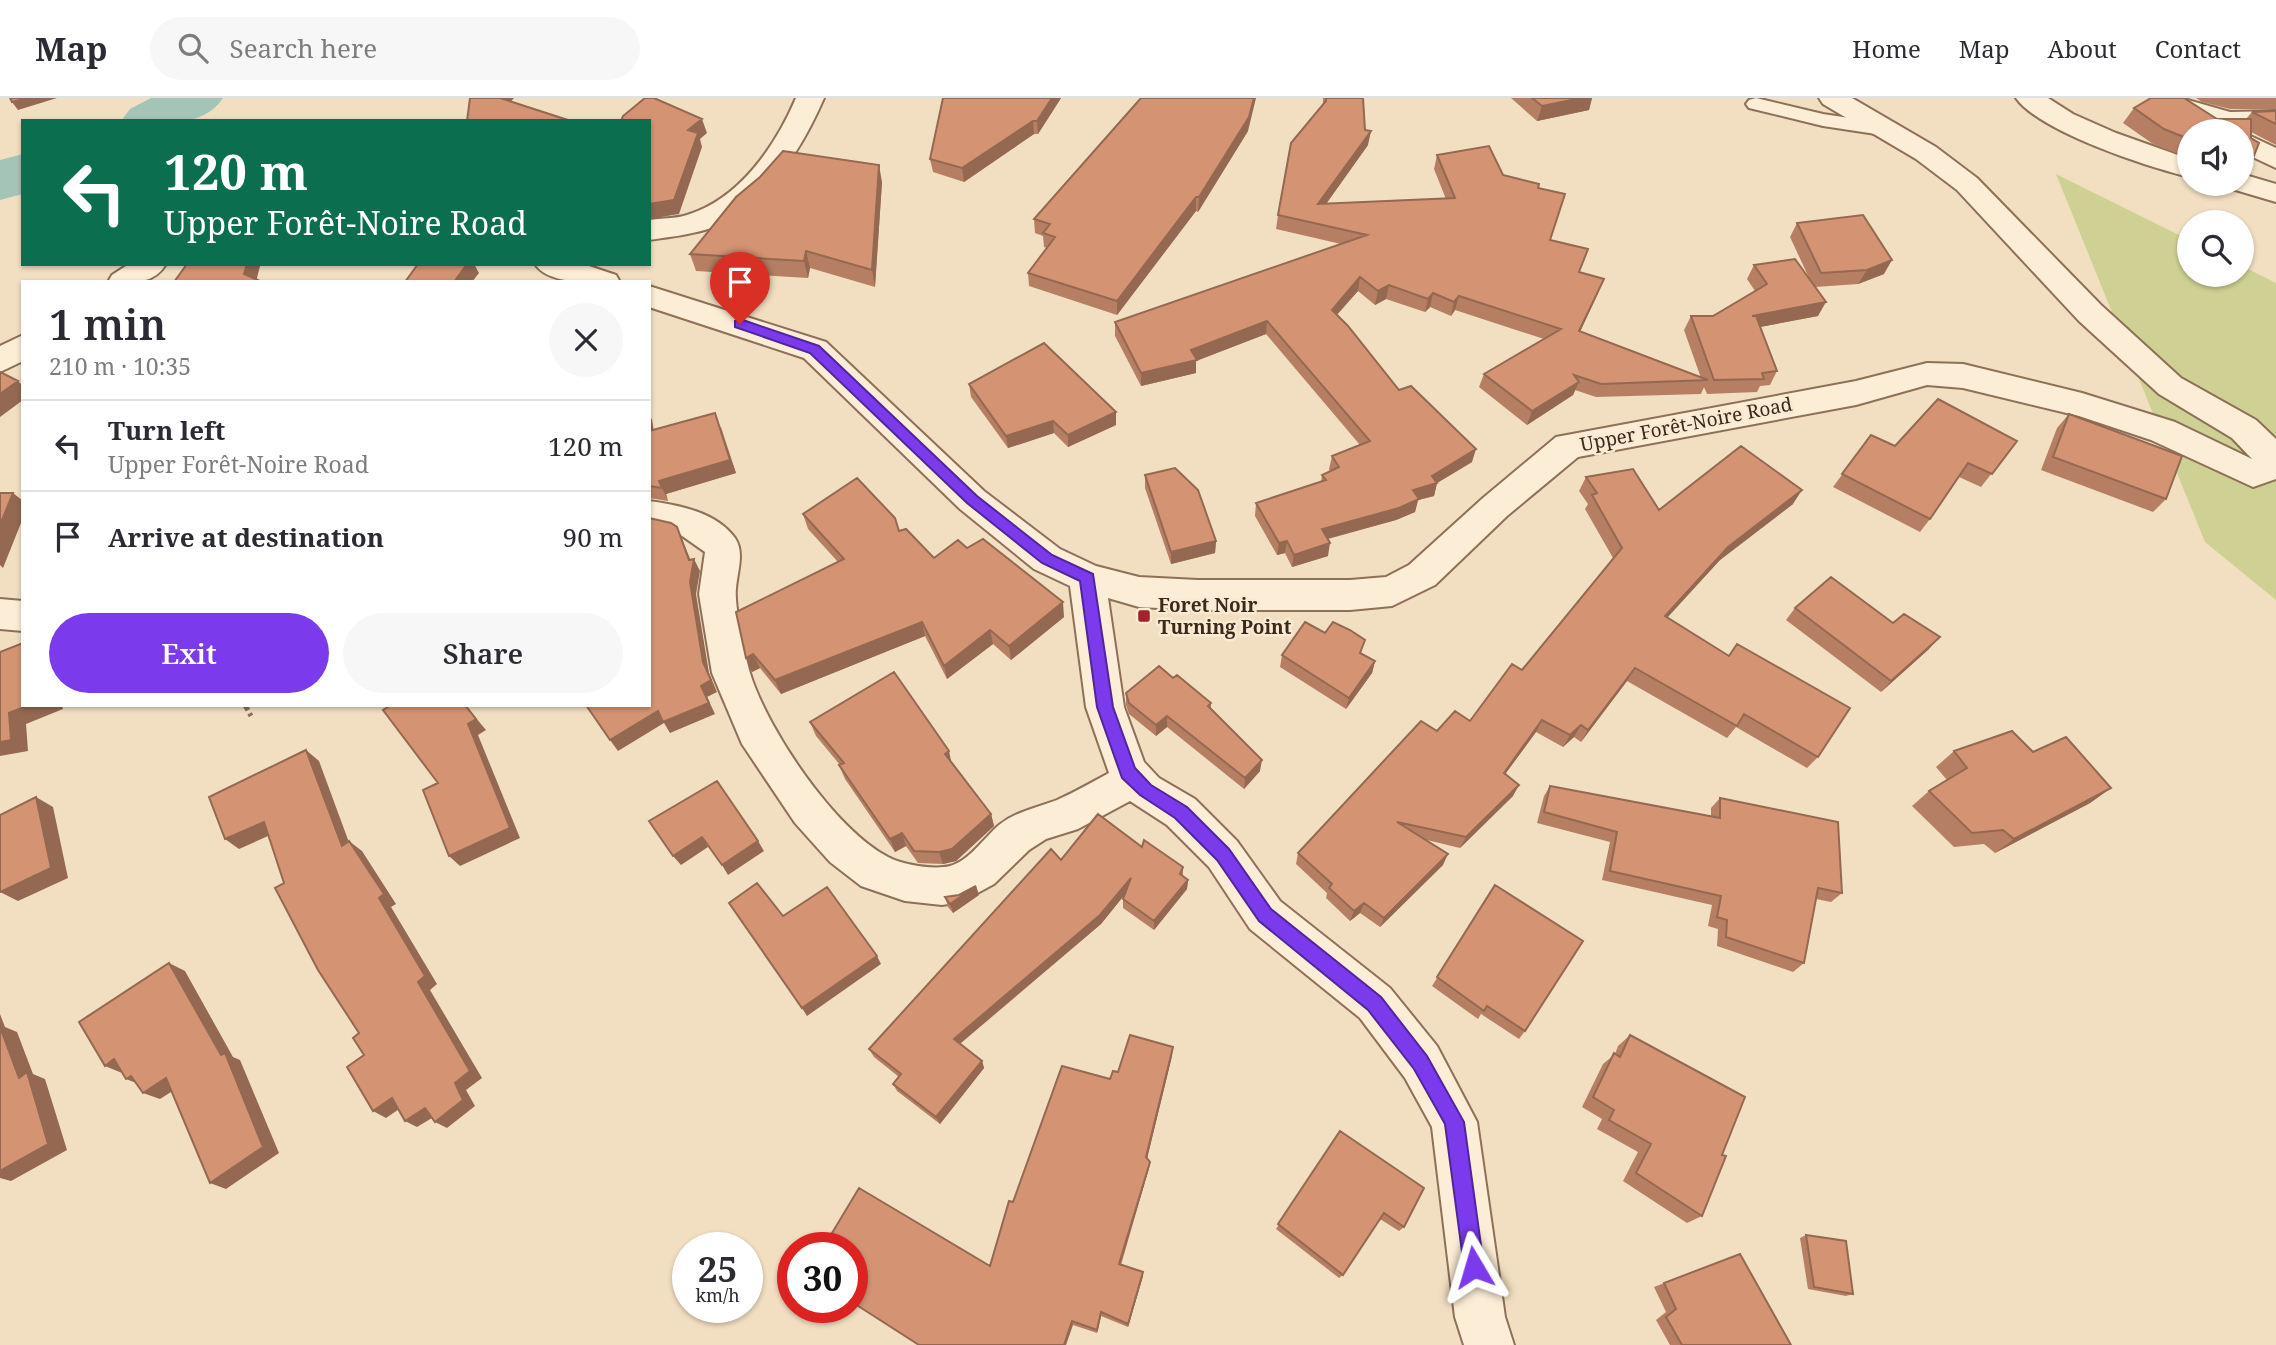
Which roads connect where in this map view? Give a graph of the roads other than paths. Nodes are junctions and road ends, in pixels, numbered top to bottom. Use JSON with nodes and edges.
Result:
{"nodes":[{"id":1,"x":810,"y":98,"type":"edge"},
{"id":2,"x":1833,"y":98,"type":"edge"},
{"id":3,"x":2030,"y":98,"type":"edge"},
{"id":4,"x":2175,"y":100,"type":"edge"},
{"id":5,"x":1756,"y":104,"type":"dead end"},
{"id":6,"x":2276,"y":117,"type":"edge"},
{"id":7,"x":2206,"y":119,"type":"edge"},
{"id":8,"x":1889,"y":130,"type":"junction"},
{"id":9,"x":2254,"y":147,"type":"edge"},
{"id":10,"x":2276,"y":159,"type":"edge"},
{"id":11,"x":2177,"y":165,"type":"edge"},
{"id":12,"x":2254,"y":187,"type":"edge"},
{"id":13,"x":2276,"y":193,"type":"edge"},
{"id":14,"x":651,"y":230,"type":"edge"},
{"id":15,"x":147,"y":266,"type":"edge"},
{"id":16,"x":556,"y":266,"type":"edge"},
{"id":17,"x":126,"y":280,"type":"edge"},
{"id":18,"x":600,"y":280,"type":"edge"},
{"id":19,"x":651,"y":297,"type":"edge"},
{"id":20,"x":21,"y":347,"type":"edge"},
{"id":21,"x":0,"y":361,"type":"edge"},
{"id":22,"x":651,"y":514,"type":"edge"},
{"id":23,"x":1087,"y":578,"type":"junction"},
{"id":24,"x":0,"y":614,"type":"edge"},
{"id":25,"x":21,"y":617,"type":"edge"},
{"id":26,"x":1135,"y":779,"type":"junction"},
{"id":27,"x":1489,"y":1345,"type":"edge"}],
"edges":[{"from":1,"to":14,"type":"street"},
{"from":2,"to":8,"type":"street","name":"Upper Forêt-Noire Road"},
{"from":3,"to":11,"type":"street"},
{"from":4,"to":6,"type":"lane"},
{"from":4,"to":7,"type":"street"},
{"from":5,"to":8,"type":"lane"},
{"from":8,"to":23,"type":"street","name":"Upper Forêt-Noire Road"},
{"from":9,"to":10,"type":"street"},
{"from":12,"to":13,"type":"street"},
{"from":15,"to":17,"type":"street"},
{"from":16,"to":18,"type":"street"},
{"from":19,"to":23,"type":"street","name":"Upper Forêt-Noire Road"},
{"from":20,"to":21,"type":"street"},
{"from":22,"to":26,"type":"street"},
{"from":23,"to":26,"type":"street"},
{"from":24,"to":25,"type":"street"},
{"from":26,"to":27,"type":"street"}]}
